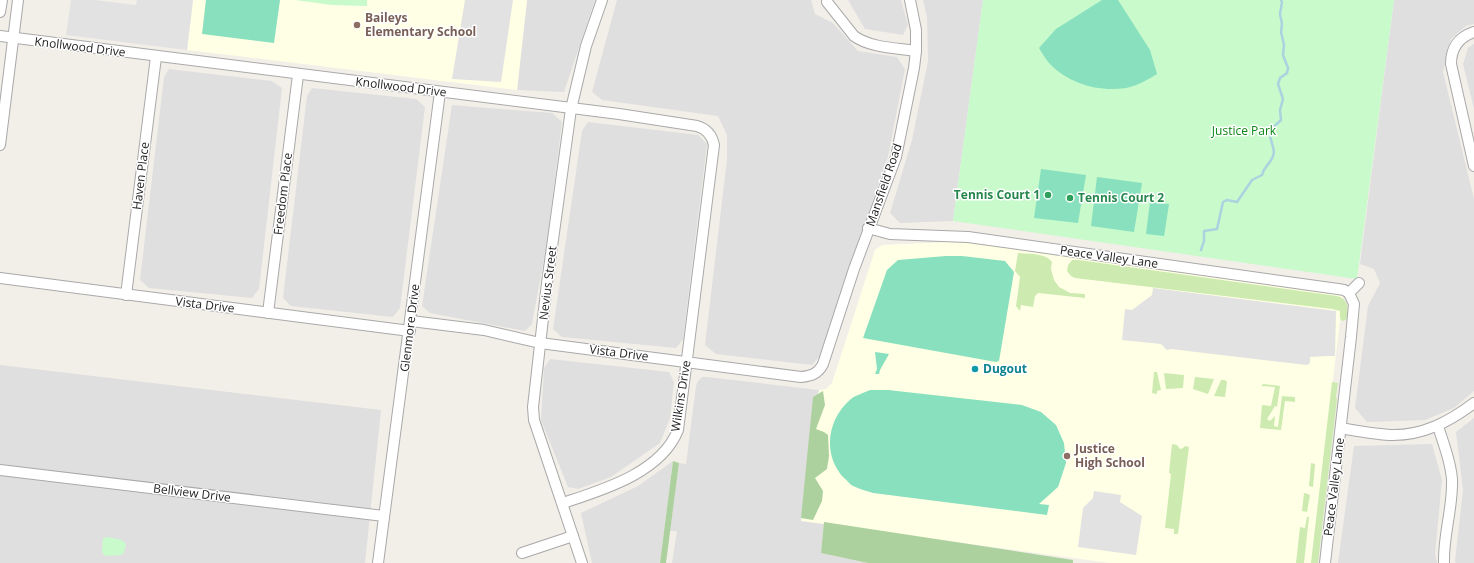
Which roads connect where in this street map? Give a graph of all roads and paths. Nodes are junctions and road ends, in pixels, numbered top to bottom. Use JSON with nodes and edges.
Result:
{"nodes":[{"id":1,"x":2,"y":0,"type":"edge"},
{"id":2,"x":18,"y":0,"type":"edge"},
{"id":3,"x":602,"y":0,"type":"edge"},
{"id":4,"x":910,"y":0,"type":"edge"},
{"id":5,"x":827,"y":2,"type":"dead end"},
{"id":6,"x":0,"y":12,"type":"edge"},
{"id":7,"x":1474,"y":32,"type":"edge"},
{"id":8,"x":0,"y":36,"type":"edge"},
{"id":9,"x":13,"y":38,"type":"junction"},
{"id":10,"x":916,"y":51,"type":"junction"},
{"id":11,"x":156,"y":56,"type":"junction"},
{"id":12,"x":298,"y":74,"type":"junction"},
{"id":13,"x":440,"y":92,"type":"junction"},
{"id":14,"x":571,"y":109,"type":"junction"},
{"id":15,"x":0,"y":145,"type":"edge"},
{"id":16,"x":1474,"y":166,"type":"edge"},
{"id":17,"x":704,"y":223,"type":"joint"},
{"id":18,"x":868,"y":228,"type":"junction"},
{"id":19,"x":0,"y":278,"type":"edge"},
{"id":20,"x":1358,"y":283,"type":"dead end"},
{"id":21,"x":1348,"y":293,"type":"junction"},
{"id":22,"x":126,"y":295,"type":"junction"},
{"id":23,"x":268,"y":313,"type":"junction"},
{"id":24,"x":410,"y":326,"type":"junction"},
{"id":25,"x":540,"y":343,"type":"junction"},
{"id":26,"x":686,"y":362,"type":"junction"},
{"id":27,"x":824,"y":364,"type":"joint"},
{"id":28,"x":1474,"y":403,"type":"edge"},
{"id":29,"x":1438,"y":426,"type":"junction"},
{"id":30,"x":1341,"y":428,"type":"junction"},
{"id":31,"x":0,"y":470,"type":"edge"},
{"id":32,"x":563,"y":503,"type":"junction"},
{"id":33,"x":384,"y":516,"type":"junction"},
{"id":34,"x":573,"y":536,"type":"junction"},
{"id":35,"x":522,"y":553,"type":"dead end"},
{"id":36,"x":378,"y":563,"type":"edge"},
{"id":37,"x":582,"y":563,"type":"edge"},
{"id":38,"x":1325,"y":563,"type":"edge"},
{"id":39,"x":1444,"y":563,"type":"edge"}],
"edges":[{"from":1,"to":6,"type":"street"},
{"from":2,"to":9,"type":"street"},
{"from":3,"to":14,"type":"street","name":"Nevius Street"},
{"from":4,"to":10,"type":"street","name":"Mansfield Road"},
{"from":5,"to":10,"type":"street"},
{"from":7,"to":16,"type":"street"},
{"from":8,"to":9,"type":"street","name":"Knollwood Drive"},
{"from":9,"to":11,"type":"street","name":"Knollwood Drive"},
{"from":9,"to":15,"type":"street"},
{"from":10,"to":18,"type":"street","name":"Mansfield Road"},
{"from":11,"to":12,"type":"street","name":"Knollwood Drive"},
{"from":11,"to":22,"type":"street","name":"Haven Place"},
{"from":12,"to":13,"type":"street","name":"Knollwood Drive"},
{"from":12,"to":23,"type":"street","name":"Freedom Place"},
{"from":13,"to":14,"type":"street","name":"Knollwood Drive"},
{"from":13,"to":24,"type":"street","name":"Glenmore Drive"},
{"from":14,"to":17,"type":"street","name":"Knollwood Drive"},
{"from":14,"to":25,"type":"street","name":"Nevius Street"},
{"from":17,"to":26,"type":"street","name":"Wilkins Drive"},
{"from":18,"to":21,"type":"street","name":"Peace Valley Lane"},
{"from":18,"to":27,"type":"street","name":"Mansfield Road"},
{"from":19,"to":22,"type":"street","name":"Vista Drive"},
{"from":20,"to":21,"type":"street"},
{"from":21,"to":30,"type":"street","name":"Peace Valley Lane"},
{"from":22,"to":23,"type":"street","name":"Vista Drive"},
{"from":23,"to":24,"type":"street","name":"Vista Drive"},
{"from":24,"to":25,"type":"street","name":"Vista Drive"},
{"from":24,"to":33,"type":"street","name":"Glenmore Drive"},
{"from":25,"to":26,"type":"street","name":"Vista Drive"},
{"from":25,"to":32,"type":"street","name":"Nevius Street"},
{"from":26,"to":27,"type":"street","name":"Vista Drive"},
{"from":26,"to":32,"type":"street","name":"Wilkins Drive"},
{"from":28,"to":29,"type":"street"},
{"from":29,"to":30,"type":"street"},
{"from":29,"to":39,"type":"street"},
{"from":30,"to":38,"type":"street","name":"Peace Valley Lane"},
{"from":31,"to":33,"type":"street","name":"Bellview Drive"},
{"from":32,"to":34,"type":"street","name":"Nevius Street"},
{"from":33,"to":36,"type":"street","name":"Glenmore Drive"},
{"from":34,"to":35,"type":"street"},
{"from":34,"to":37,"type":"street","name":"Nevius Street"}]}
